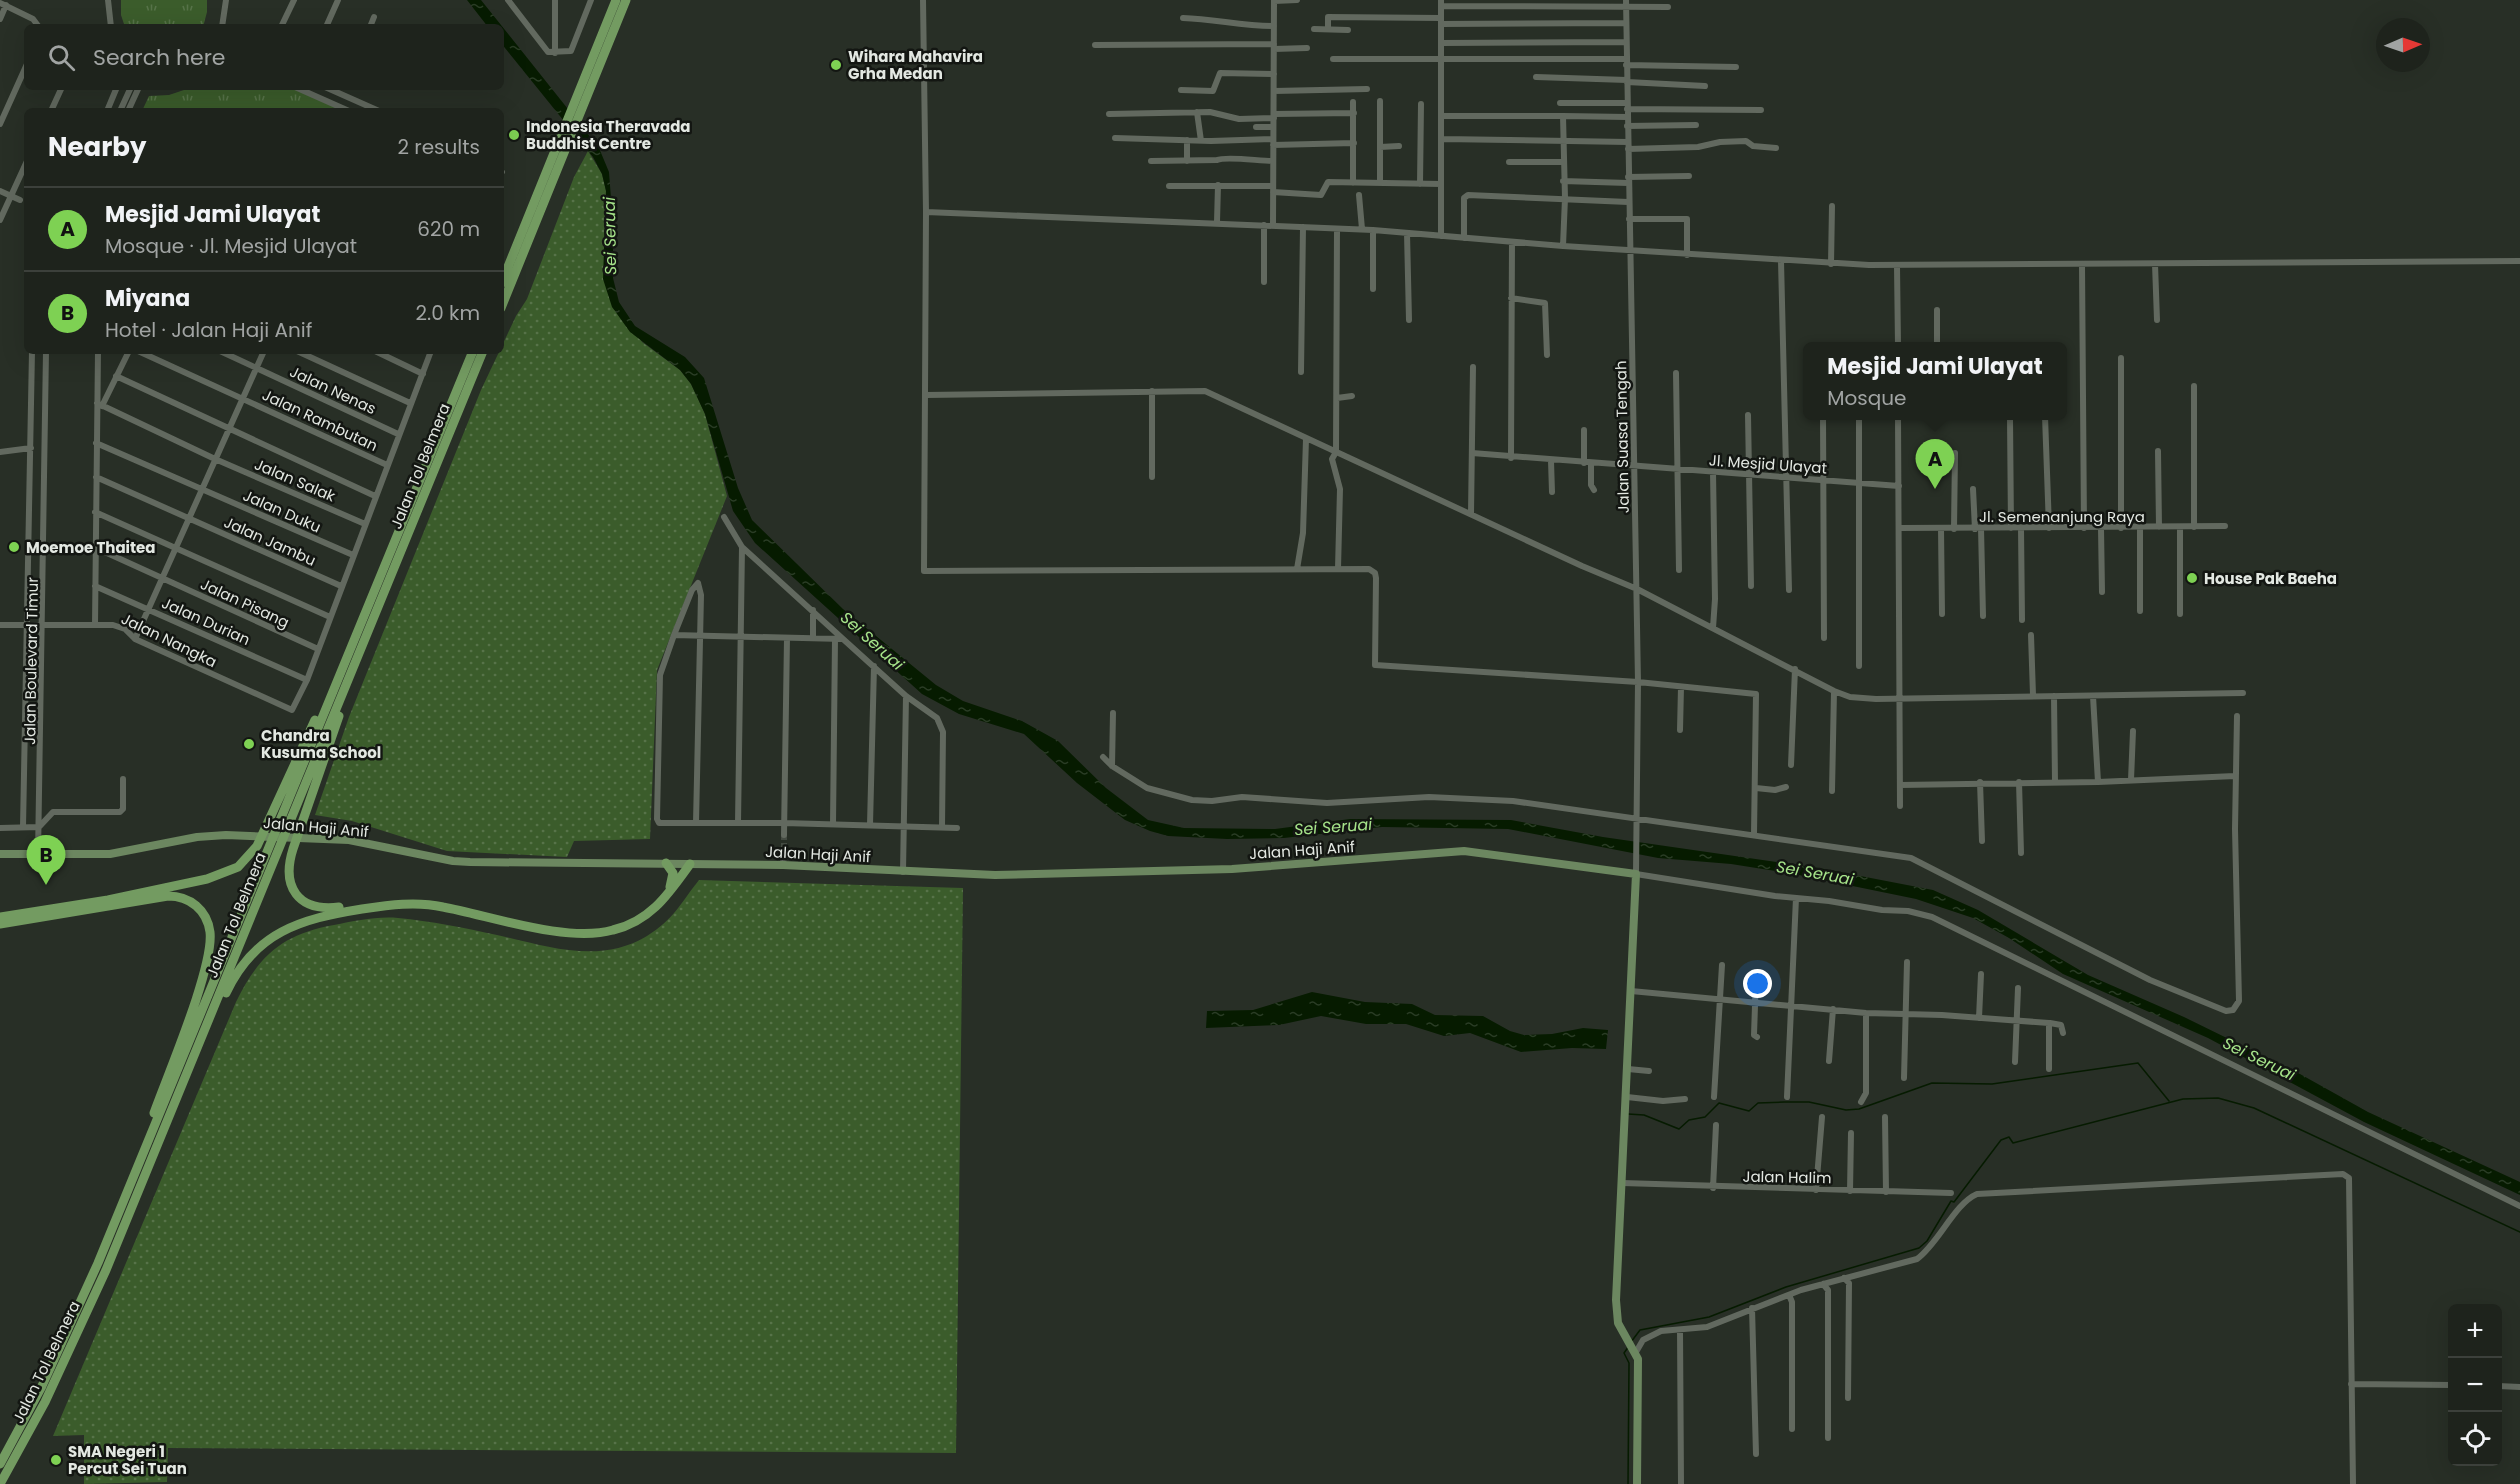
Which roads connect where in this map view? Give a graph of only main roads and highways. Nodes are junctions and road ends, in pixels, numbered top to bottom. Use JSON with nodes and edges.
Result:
{"nodes":[{"id":1,"x":616,"y":0,"type":"edge"},
{"id":2,"x":626,"y":0,"type":"edge"},
{"id":3,"x":577,"y":108,"type":"junction"},
{"id":4,"x":566,"y":136,"type":"junction"},
{"id":5,"x":504,"y":277,"type":"edge"},
{"id":6,"x":504,"y":300,"type":"edge"},
{"id":7,"x":472,"y":354,"type":"edge"},
{"id":8,"x":482,"y":354,"type":"edge"},
{"id":9,"x":372,"y":594,"type":"junction"},
{"id":10,"x":358,"y":656,"type":"junction"},
{"id":11,"x":0,"y":854,"type":"edge"},
{"id":12,"x":666,"y":863,"type":"junction"},
{"id":13,"x":690,"y":864,"type":"junction"},
{"id":14,"x":0,"y":917,"type":"edge"},
{"id":15,"x":0,"y":924,"type":"edge"},
{"id":16,"x":153,"y":1154,"type":"junction"},
{"id":17,"x":135,"y":1175,"type":"junction"},
{"id":18,"x":0,"y":1464,"type":"edge"},
{"id":19,"x":0,"y":1484,"type":"edge"},
{"id":20,"x":1637,"y":1484,"type":"edge"}],
"edges":[{"from":1,"to":3,"type":"highway"},
{"from":2,"to":3,"type":"highway"},
{"from":3,"to":4,"type":"highway"},
{"from":4,"to":5,"type":"highway"},
{"from":4,"to":6,"type":"highway"},
{"from":7,"to":9,"type":"highway","name":"Jalan Tol Belmera"},
{"from":8,"to":10,"type":"highway","name":"Jalan Tol Belmera"},
{"from":9,"to":14,"type":"highway"},
{"from":9,"to":17,"type":"highway","name":"Jalan Tol Belmera"},
{"from":10,"to":12,"type":"highway"},
{"from":10,"to":16,"type":"highway","name":"Jalan Tol Belmera"},
{"from":11,"to":12,"type":"main road","name":"Jalan Haji Anif"},
{"from":12,"to":13,"type":"main road","name":"Jalan Haji Anif"},
{"from":13,"to":16,"type":"highway"},
{"from":13,"to":20,"type":"main road","name":"Jalan Haji Anif"},
{"from":15,"to":17,"type":"highway"},
{"from":16,"to":19,"type":"highway","name":"Jalan Tol Belmera"},
{"from":17,"to":18,"type":"highway","name":"Jalan Tol Belmera"}]}
